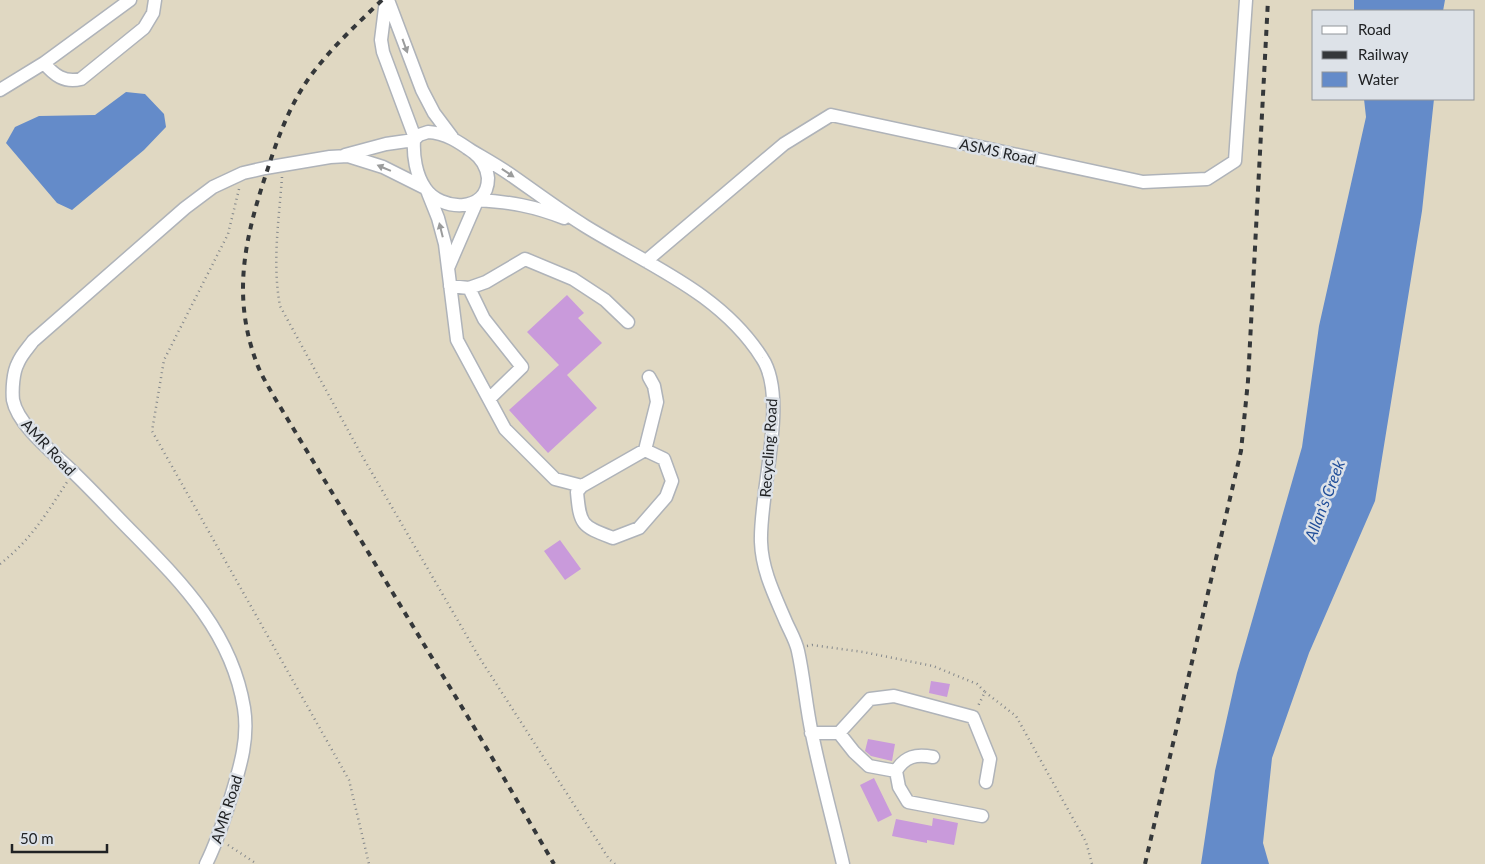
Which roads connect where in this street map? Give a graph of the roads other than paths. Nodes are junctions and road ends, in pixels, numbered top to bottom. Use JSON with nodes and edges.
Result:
{"nodes":[{"id":1,"x":130,"y":0,"type":"edge"},
{"id":2,"x":155,"y":0,"type":"edge"},
{"id":3,"x":387,"y":0,"type":"edge"},
{"id":4,"x":1246,"y":0,"type":"edge"},
{"id":5,"x":44,"y":63,"type":"junction"},
{"id":6,"x":0,"y":90,"type":"edge"},
{"id":7,"x":452,"y":138,"type":"junction"},
{"id":8,"x":414,"y":139,"type":"junction"},
{"id":9,"x":466,"y":148,"type":"junction"},
{"id":10,"x":341,"y":156,"type":"junction"},
{"id":11,"x":427,"y":190,"type":"junction"},
{"id":12,"x":477,"y":201,"type":"junction"},
{"id":13,"x":584,"y":226,"type":"junction"},
{"id":14,"x":646,"y":261,"type":"junction"},
{"id":15,"x":448,"y":268,"type":"junction"},
{"id":16,"x":450,"y":286,"type":"junction"},
{"id":17,"x":469,"y":288,"type":"junction"},
{"id":18,"x":628,"y":322,"type":"dead end"},
{"id":19,"x":650,"y":377,"type":"dead end"},
{"id":20,"x":488,"y":399,"type":"junction"},
{"id":21,"x":645,"y":450,"type":"junction"},
{"id":22,"x":582,"y":486,"type":"junction"},
{"id":23,"x":811,"y":733,"type":"junction"},
{"id":24,"x":839,"y":733,"type":"junction"},
{"id":25,"x":933,"y":757,"type":"dead end"},
{"id":26,"x":896,"y":771,"type":"junction"},
{"id":27,"x":986,"y":782,"type":"dead end"},
{"id":28,"x":982,"y":816,"type":"dead end"},
{"id":29,"x":206,"y":864,"type":"edge"},
{"id":30,"x":844,"y":864,"type":"edge"}],
"edges":[{"from":1,"to":5,"type":"street"},
{"from":2,"to":5,"type":"street"},
{"from":3,"to":7,"type":"street","one_way":true},
{"from":3,"to":8,"type":"street"},
{"from":4,"to":14,"type":"street","name":"ASMS Road"},
{"from":5,"to":6,"type":"street"},
{"from":7,"to":8,"type":"street"},
{"from":7,"to":9,"type":"street"},
{"from":8,"to":10,"type":"street","name":"AMR Road"},
{"from":8,"to":11,"type":"street"},
{"from":9,"to":12,"type":"street"},
{"from":9,"to":13,"type":"street","name":"Recycling Road","one_way":true},
{"from":11,"to":10,"type":"street","name":"AMR Road","one_way":true},
{"from":10,"to":29,"type":"street","name":"AMR Road"},
{"from":11,"to":12,"type":"street"},
{"from":15,"to":11,"type":"street","one_way":true},
{"from":12,"to":13,"type":"street"},
{"from":12,"to":15,"type":"street"},
{"from":13,"to":14,"type":"street","name":"Recycling Road"},
{"from":14,"to":23,"type":"street","name":"Recycling Road"},
{"from":15,"to":16,"type":"street"},
{"from":16,"to":17,"type":"street"},
{"from":16,"to":20,"type":"street"},
{"from":17,"to":18,"type":"street"},
{"from":17,"to":20,"type":"street"},
{"from":19,"to":21,"type":"street"},
{"from":20,"to":22,"type":"street"},
{"from":21,"to":22,"type":"street"},
{"from":21,"to":22,"type":"street"},
{"from":23,"to":24,"type":"street"},
{"from":23,"to":30,"type":"street","name":"Recycling Road"},
{"from":24,"to":26,"type":"street"},
{"from":24,"to":27,"type":"street"},
{"from":25,"to":26,"type":"street"},
{"from":26,"to":28,"type":"street"}]}
